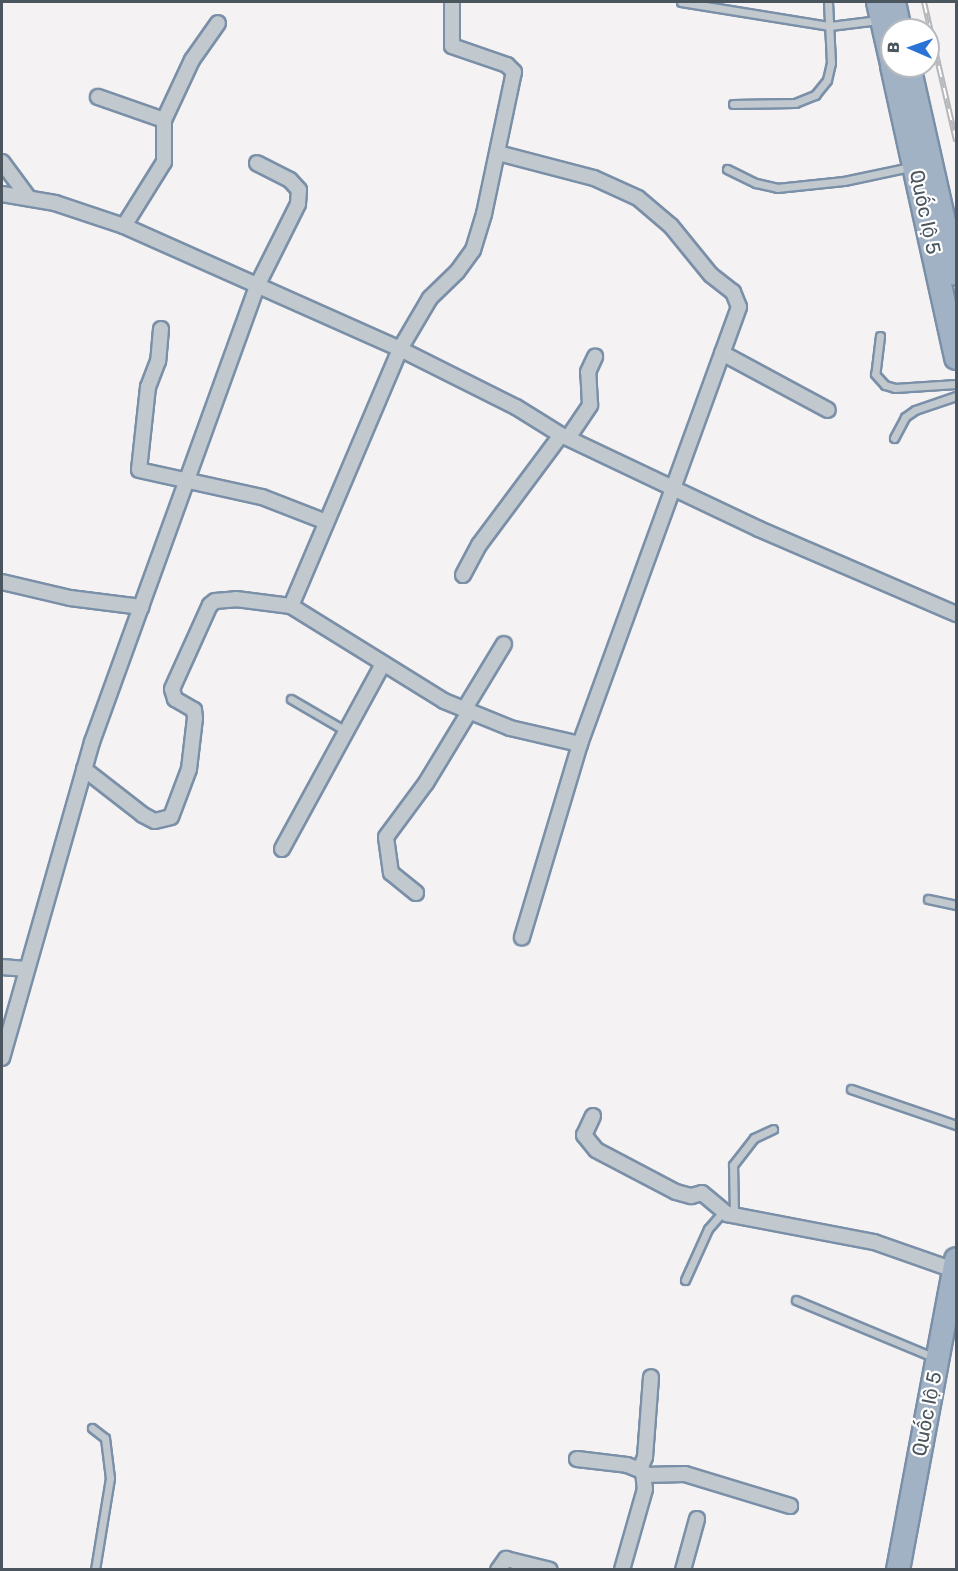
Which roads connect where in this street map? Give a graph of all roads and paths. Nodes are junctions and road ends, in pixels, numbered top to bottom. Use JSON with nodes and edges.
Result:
{"nodes":[{"id":1,"x":452,"y":2,"type":"edge"},
{"id":2,"x":681,"y":2,"type":"edge"},
{"id":3,"x":828,"y":2,"type":"edge"},
{"id":4,"x":888,"y":13,"type":"edge"},
{"id":5,"x":218,"y":23,"type":"dead end"},
{"id":6,"x":830,"y":26,"type":"junction"},
{"id":7,"x":895,"y":78,"type":"edge"},
{"id":8,"x":912,"y":78,"type":"edge"},
{"id":9,"x":98,"y":97,"type":"dead end"},
{"id":10,"x":733,"y":104,"type":"dead end"},
{"id":11,"x":164,"y":120,"type":"junction"},
{"id":12,"x":498,"y":153,"type":"junction"},
{"id":13,"x":2,"y":162,"type":"edge"},
{"id":14,"x":257,"y":163,"type":"dead end"},
{"id":15,"x":915,"y":166,"type":"junction"},
{"id":16,"x":727,"y":169,"type":"dead end"},
{"id":17,"x":2,"y":194,"type":"edge"},
{"id":18,"x":28,"y":197,"type":"junction"},
{"id":19,"x":124,"y":226,"type":"junction"},
{"id":20,"x":956,"y":271,"type":"edge"},
{"id":21,"x":256,"y":288,"type":"junction"},
{"id":22,"x":161,"y":329,"type":"dead end"},
{"id":23,"x":880,"y":336,"type":"dead end"},
{"id":24,"x":400,"y":349,"type":"junction"},
{"id":25,"x":722,"y":353,"type":"junction"},
{"id":26,"x":596,"y":357,"type":"dead end"},
{"id":27,"x":957,"y":358,"type":"edge"},
{"id":28,"x":957,"y":384,"type":"edge"},
{"id":29,"x":957,"y":396,"type":"edge"},
{"id":30,"x":828,"y":410,"type":"dead end"},
{"id":31,"x":564,"y":436,"type":"junction"},
{"id":32,"x":894,"y":438,"type":"dead end"},
{"id":33,"x":184,"y":480,"type":"junction"},
{"id":34,"x":673,"y":488,"type":"junction"},
{"id":35,"x":326,"y":522,"type":"junction"},
{"id":36,"x":463,"y":575,"type":"dead end"},
{"id":37,"x":2,"y":582,"type":"edge"},
{"id":38,"x":291,"y":606,"type":"junction"},
{"id":39,"x":141,"y":607,"type":"junction"},
{"id":40,"x":957,"y":614,"type":"edge"},
{"id":41,"x":504,"y":644,"type":"dead end"},
{"id":42,"x":383,"y":664,"type":"junction"},
{"id":43,"x":291,"y":699,"type":"dead end"},
{"id":44,"x":466,"y":711,"type":"junction"},
{"id":45,"x":344,"y":730,"type":"junction"},
{"id":46,"x":580,"y":744,"type":"junction"},
{"id":47,"x":84,"y":769,"type":"junction"},
{"id":48,"x":282,"y":849,"type":"dead end"},
{"id":49,"x":416,"y":893,"type":"dead end"},
{"id":50,"x":928,"y":899,"type":"dead end"},
{"id":51,"x":957,"y":905,"type":"edge"},
{"id":52,"x":522,"y":937,"type":"dead end"},
{"id":53,"x":2,"y":967,"type":"edge"},
{"id":54,"x":26,"y":969,"type":"junction"},
{"id":55,"x":2,"y":1058,"type":"edge"},
{"id":56,"x":851,"y":1089,"type":"dead end"},
{"id":57,"x":593,"y":1116,"type":"dead end"},
{"id":58,"x":957,"y":1125,"type":"edge"},
{"id":59,"x":773,"y":1129,"type":"dead end"},
{"id":60,"x":729,"y":1214,"type":"junction"},
{"id":61,"x":956,"y":1264,"type":"edge"},
{"id":62,"x":685,"y":1280,"type":"dead end"},
{"id":63,"x":796,"y":1300,"type":"dead end"},
{"id":64,"x":957,"y":1342,"type":"edge"},
{"id":65,"x":938,"y":1359,"type":"junction"},
{"id":66,"x":651,"y":1377,"type":"dead end"},
{"id":67,"x":92,"y":1428,"type":"dead end"},
{"id":68,"x":577,"y":1459,"type":"dead end"},
{"id":69,"x":642,"y":1472,"type":"junction"},
{"id":70,"x":790,"y":1506,"type":"dead end"},
{"id":71,"x":697,"y":1519,"type":"dead end"},
{"id":72,"x":95,"y":1569,"type":"edge"},
{"id":73,"x":498,"y":1569,"type":"edge"},
{"id":74,"x":550,"y":1569,"type":"edge"},
{"id":75,"x":622,"y":1569,"type":"edge"},
{"id":76,"x":683,"y":1569,"type":"edge"},
{"id":77,"x":898,"y":1569,"type":"edge"},
{"id":78,"x":911,"y":1569,"type":"edge"}],
"edges":[{"from":1,"to":12,"type":"street"},
{"from":2,"to":6,"type":"lane"},
{"from":3,"to":6,"type":"lane"},
{"from":4,"to":6,"type":"lane"},
{"from":5,"to":11,"type":"street"},
{"from":6,"to":10,"type":"lane"},
{"from":7,"to":15,"type":"highway","name":"Quốc lộ 5"},
{"from":8,"to":20,"type":"highway","name":"Quốc lộ 5"},
{"from":9,"to":11,"type":"street"},
{"from":11,"to":19,"type":"street"},
{"from":12,"to":24,"type":"street"},
{"from":12,"to":25,"type":"street"},
{"from":13,"to":18,"type":"street"},
{"from":14,"to":21,"type":"street"},
{"from":15,"to":16,"type":"lane"},
{"from":15,"to":27,"type":"highway","name":"Quốc lộ 5"},
{"from":17,"to":18,"type":"street"},
{"from":18,"to":19,"type":"street"},
{"from":19,"to":21,"type":"street"},
{"from":21,"to":24,"type":"street"},
{"from":21,"to":33,"type":"street"},
{"from":22,"to":33,"type":"street"},
{"from":23,"to":28,"type":"lane"},
{"from":24,"to":31,"type":"street"},
{"from":24,"to":35,"type":"street"},
{"from":25,"to":30,"type":"street"},
{"from":25,"to":34,"type":"street"},
{"from":26,"to":31,"type":"street"},
{"from":29,"to":32,"type":"lane"},
{"from":31,"to":34,"type":"street"},
{"from":31,"to":36,"type":"street"},
{"from":33,"to":35,"type":"street"},
{"from":33,"to":39,"type":"street"},
{"from":34,"to":40,"type":"street"},
{"from":34,"to":46,"type":"street"},
{"from":35,"to":38,"type":"street"},
{"from":37,"to":39,"type":"street"},
{"from":38,"to":42,"type":"street"},
{"from":38,"to":47,"type":"street"},
{"from":39,"to":47,"type":"street"},
{"from":41,"to":44,"type":"street"},
{"from":42,"to":44,"type":"street"},
{"from":42,"to":45,"type":"street"},
{"from":43,"to":45,"type":"lane"},
{"from":44,"to":46,"type":"street"},
{"from":44,"to":49,"type":"street"},
{"from":45,"to":48,"type":"street"},
{"from":46,"to":52,"type":"street"},
{"from":47,"to":54,"type":"street"},
{"from":50,"to":51,"type":"lane"},
{"from":53,"to":54,"type":"street"},
{"from":54,"to":55,"type":"street"},
{"from":56,"to":58,"type":"lane"},
{"from":57,"to":60,"type":"street"},
{"from":59,"to":60,"type":"lane"},
{"from":60,"to":61,"type":"street"},
{"from":60,"to":62,"type":"lane"},
{"from":61,"to":65,"type":"highway","name":"Quốc lộ 5"},
{"from":63,"to":65,"type":"lane"},
{"from":64,"to":78,"type":"highway","name":"Quốc lộ 5"},
{"from":65,"to":77,"type":"highway","name":"Quốc lộ 5"},
{"from":66,"to":69,"type":"street"},
{"from":67,"to":72,"type":"lane"},
{"from":68,"to":69,"type":"street"},
{"from":69,"to":70,"type":"street"},
{"from":69,"to":75,"type":"street"},
{"from":71,"to":76,"type":"street"},
{"from":73,"to":74,"type":"street"}]}
